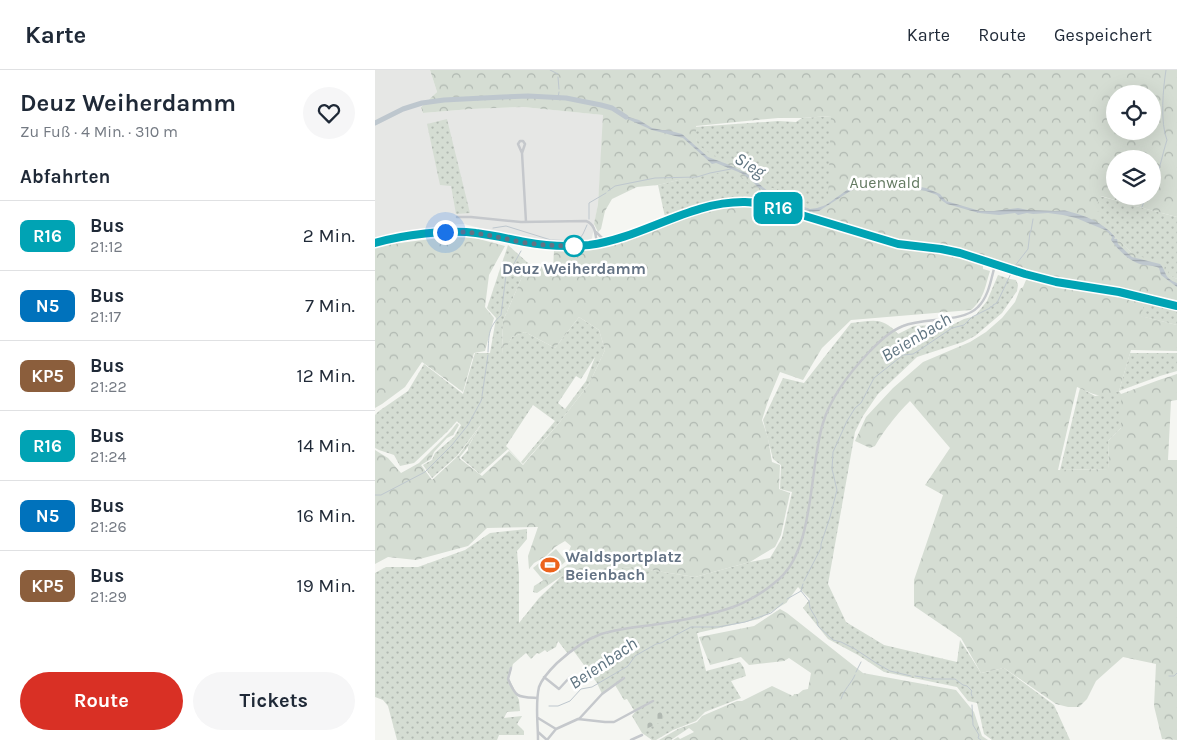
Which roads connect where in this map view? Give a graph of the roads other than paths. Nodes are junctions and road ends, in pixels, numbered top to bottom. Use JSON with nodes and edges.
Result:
{"nodes":[{"id":1,"x":522,"y":153,"type":"dead end"},
{"id":2,"x":457,"y":217,"type":"dead end"},
{"id":3,"x":527,"y":222,"type":"junction"},
{"id":4,"x":595,"y":232,"type":"junction"},
{"id":5,"x":615,"y":239,"type":"junction"},
{"id":6,"x":375,"y":243,"type":"edge"},
{"id":7,"x":597,"y":243,"type":"junction"},
{"id":8,"x":995,"y":265,"type":"junction"},
{"id":9,"x":1177,"y":306,"type":"edge"},
{"id":10,"x":511,"y":668,"type":"dead end"},
{"id":11,"x":544,"y":677,"type":"junction"},
{"id":12,"x":570,"y":677,"type":"dead end"},
{"id":13,"x":624,"y":678,"type":"dead end"},
{"id":14,"x":537,"y":698,"type":"junction"},
{"id":15,"x":653,"y":701,"type":"dead end"},
{"id":16,"x":538,"y":718,"type":"junction"},
{"id":17,"x":578,"y":719,"type":"junction"},
{"id":18,"x":556,"y":729,"type":"junction"},
{"id":19,"x":538,"y":732,"type":"junction"},
{"id":20,"x":642,"y":735,"type":"dead end"},
{"id":21,"x":538,"y":740,"type":"edge"},
{"id":22,"x":547,"y":740,"type":"edge"},
{"id":23,"x":631,"y":740,"type":"edge"}],
"edges":[{"from":1,"to":3,"type":"street"},
{"from":2,"to":3,"type":"street"},
{"from":3,"to":4,"type":"street"},
{"from":4,"to":5,"type":"street"},
{"from":4,"to":7,"type":"street"},
{"from":5,"to":7,"type":"main road"},
{"from":5,"to":8,"type":"main road"},
{"from":6,"to":7,"type":"main road"},
{"from":8,"to":9,"type":"main road"},
{"from":8,"to":11,"type":"street"},
{"from":10,"to":14,"type":"street"},
{"from":11,"to":12,"type":"street"},
{"from":11,"to":14,"type":"street"},
{"from":13,"to":17,"type":"street"},
{"from":14,"to":16,"type":"street"},
{"from":15,"to":17,"type":"street"},
{"from":16,"to":18,"type":"street"},
{"from":16,"to":19,"type":"street"},
{"from":17,"to":18,"type":"street"},
{"from":18,"to":22,"type":"street"},
{"from":19,"to":21,"type":"street"},
{"from":19,"to":22,"type":"street"},
{"from":20,"to":23,"type":"street"}]}
